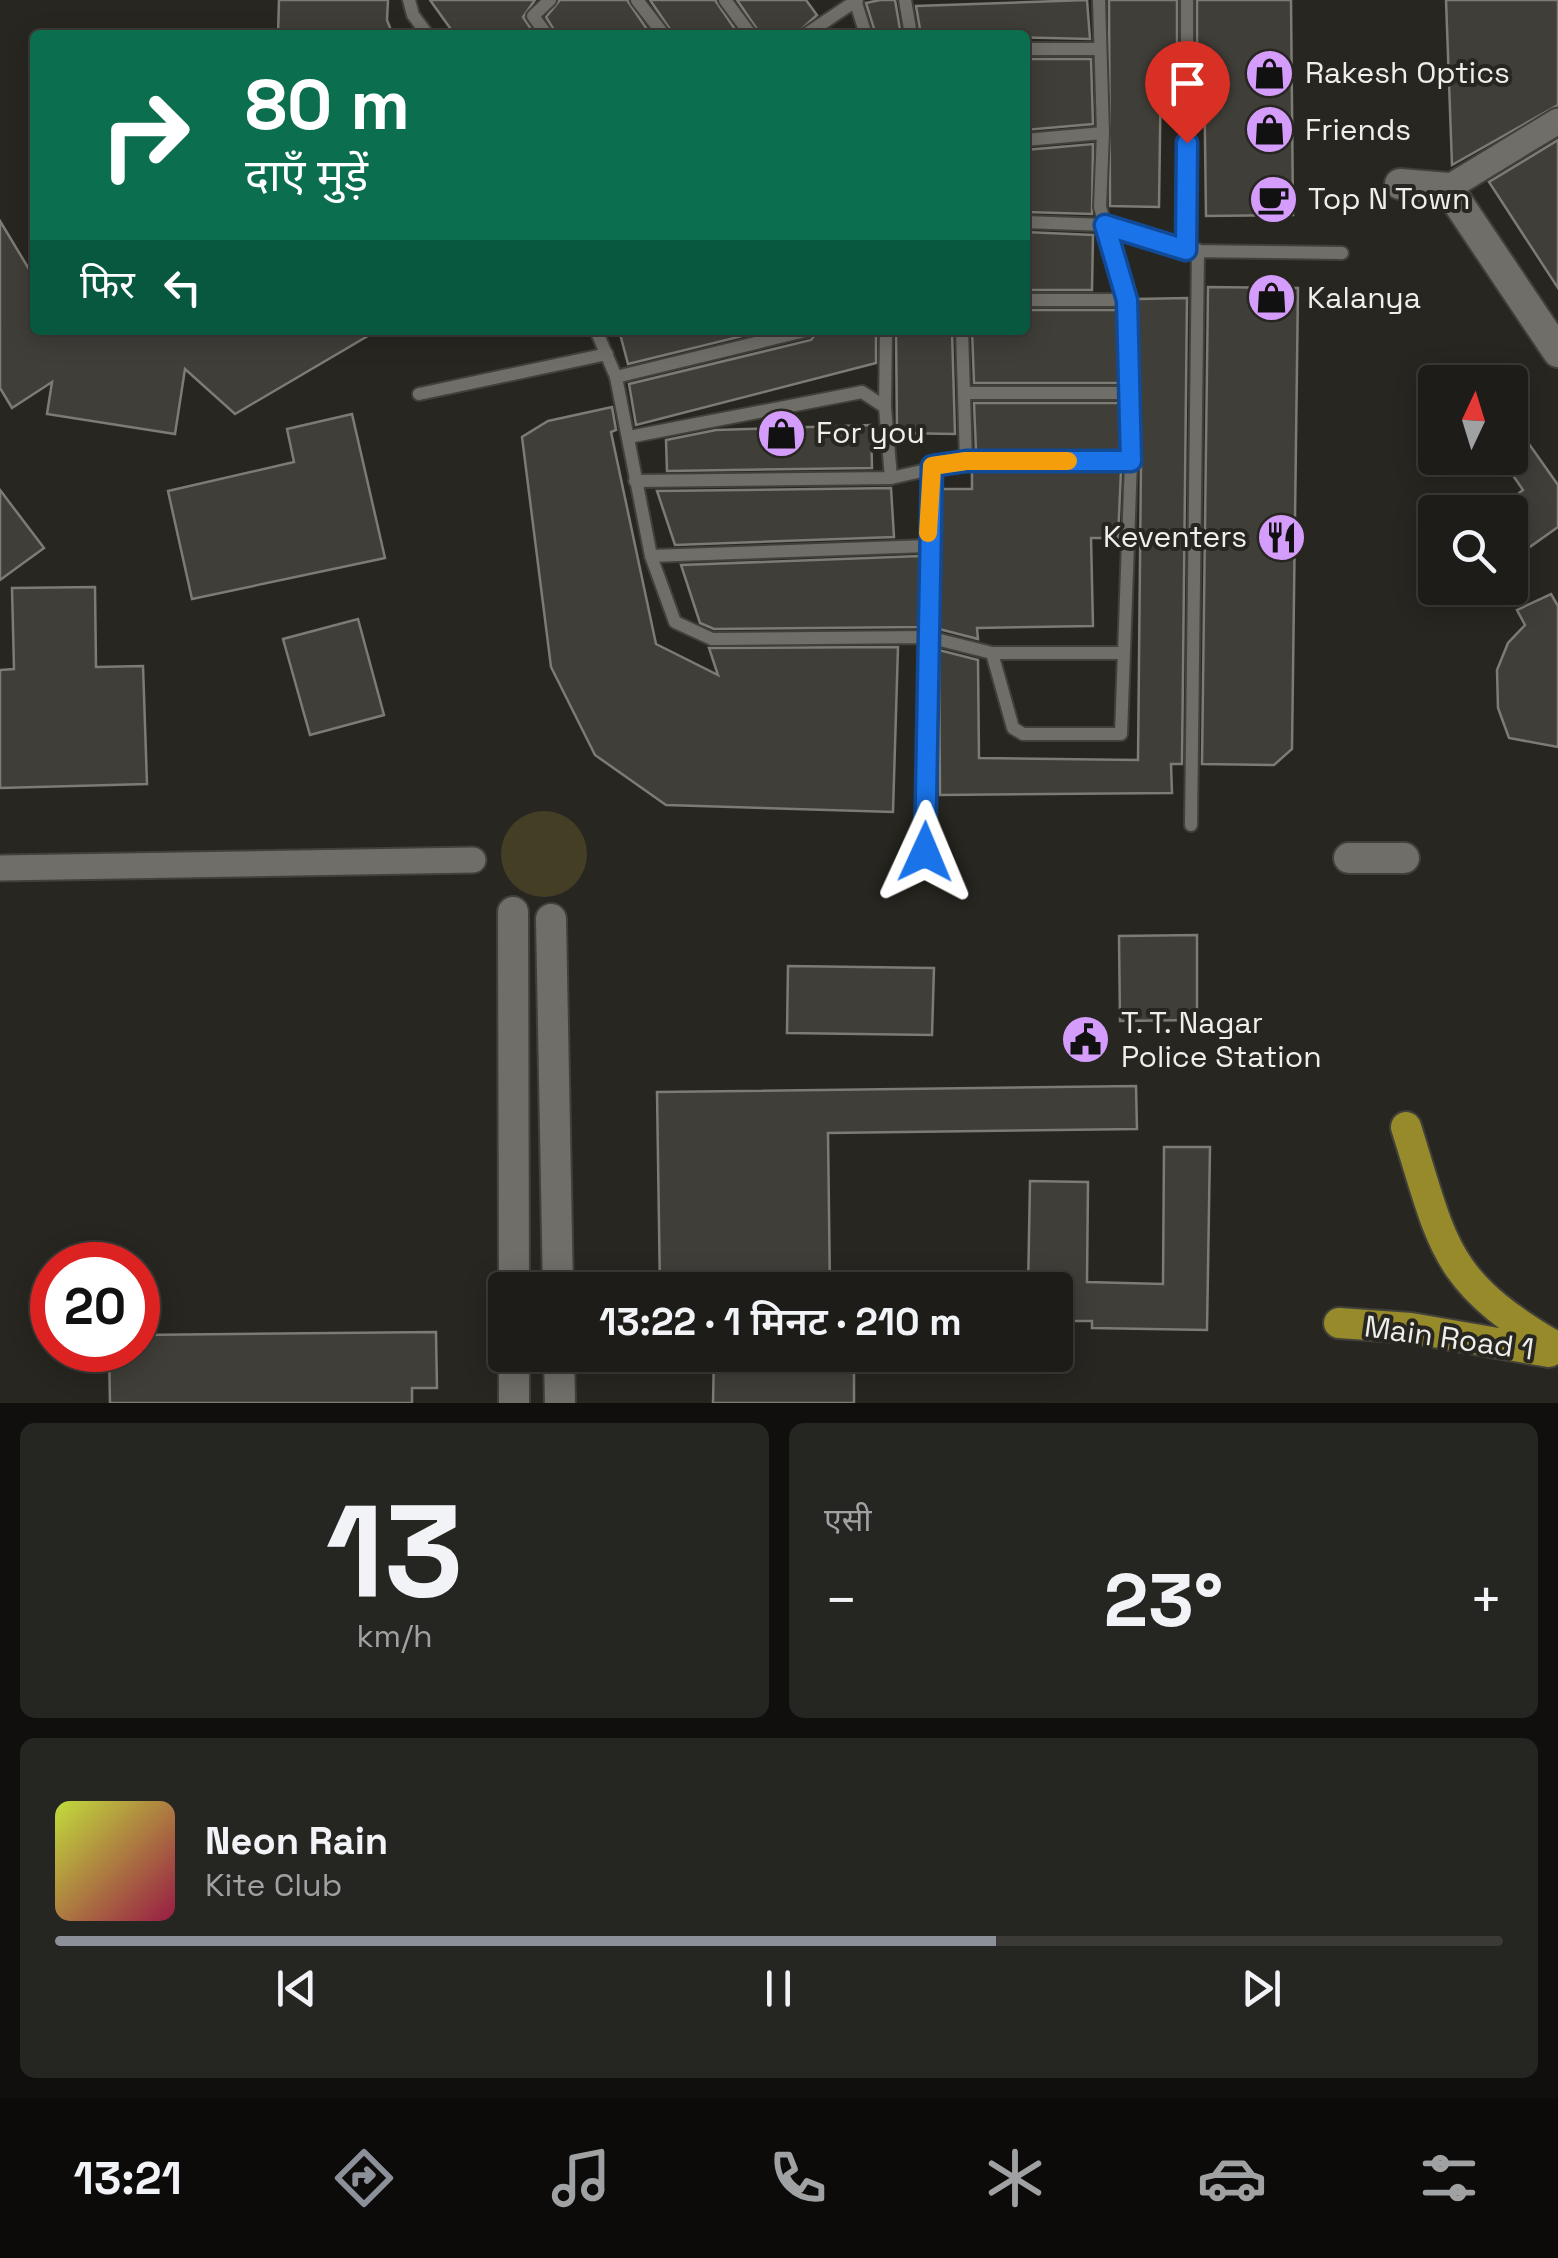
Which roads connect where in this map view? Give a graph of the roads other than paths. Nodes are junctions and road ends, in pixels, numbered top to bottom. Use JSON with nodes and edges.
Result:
{"nodes":[{"id":1,"x":409,"y":0,"type":"edge"},
{"id":2,"x":550,"y":0,"type":"edge"},
{"id":3,"x":637,"y":0,"type":"edge"},
{"id":4,"x":725,"y":0,"type":"edge"},
{"id":5,"x":823,"y":0,"type":"edge"},
{"id":6,"x":856,"y":0,"type":"edge"},
{"id":7,"x":905,"y":0,"type":"edge"},
{"id":8,"x":1099,"y":0,"type":"edge"},
{"id":9,"x":1187,"y":0,"type":"edge"},
{"id":10,"x":833,"y":13,"type":"junction"},
{"id":11,"x":424,"y":30,"type":"edge"},
{"id":12,"x":543,"y":30,"type":"edge"},
{"id":13,"x":660,"y":30,"type":"edge"},
{"id":14,"x":747,"y":30,"type":"edge"},
{"id":15,"x":811,"y":30,"type":"edge"},
{"id":16,"x":865,"y":30,"type":"edge"},
{"id":17,"x":910,"y":30,"type":"edge"},
{"id":18,"x":1099,"y":48,"type":"junction"},
{"id":19,"x":1030,"y":49,"type":"edge"},
{"id":20,"x":1558,"y":121,"type":"edge"},
{"id":21,"x":1104,"y":133,"type":"junction"},
{"id":22,"x":1030,"y":140,"type":"edge"},
{"id":23,"x":1400,"y":184,"type":"dead end"},
{"id":24,"x":1448,"y":188,"type":"junction"},
{"id":25,"x":1030,"y":222,"type":"edge"},
{"id":26,"x":1105,"y":225,"type":"junction"},
{"id":27,"x":1192,"y":250,"type":"junction"},
{"id":28,"x":1342,"y":253,"type":"dead end"},
{"id":29,"x":1030,"y":300,"type":"edge"},
{"id":30,"x":1127,"y":300,"type":"junction"},
{"id":31,"x":598,"y":335,"type":"edge"},
{"id":32,"x":788,"y":335,"type":"edge"},
{"id":33,"x":886,"y":335,"type":"edge"},
{"id":34,"x":962,"y":335,"type":"edge"},
{"id":35,"x":1558,"y":352,"type":"edge"},
{"id":36,"x":607,"y":354,"type":"junction"},
{"id":37,"x":616,"y":377,"type":"junction"},
{"id":38,"x":964,"y":393,"type":"junction"},
{"id":39,"x":419,"y":394,"type":"dead end"},
{"id":40,"x":1129,"y":394,"type":"junction"},
{"id":41,"x":885,"y":407,"type":"junction"},
{"id":42,"x":629,"y":437,"type":"junction"},
{"id":43,"x":966,"y":461,"type":"junction"},
{"id":44,"x":1131,"y":461,"type":"junction"},
{"id":45,"x":932,"y":466,"type":"junction"},
{"id":46,"x":891,"y":478,"type":"junction"},
{"id":47,"x":635,"y":481,"type":"junction"},
{"id":48,"x":928,"y":546,"type":"junction"},
{"id":49,"x":651,"y":556,"type":"junction"},
{"id":50,"x":928,"y":637,"type":"junction"},
{"id":51,"x":1122,"y":652,"type":"junction"},
{"id":52,"x":992,"y":653,"type":"junction"},
{"id":53,"x":1191,"y":826,"type":"dead end"},
{"id":54,"x":925,"y":852,"type":"dead end"},
{"id":55,"x":1349,"y":858,"type":"dead end"},
{"id":56,"x":1404,"y":858,"type":"dead end"},
{"id":57,"x":474,"y":860,"type":"dead end"},
{"id":58,"x":0,"y":868,"type":"edge"},
{"id":59,"x":513,"y":912,"type":"dead end"},
{"id":60,"x":552,"y":919,"type":"dead end"},
{"id":61,"x":1406,"y":1127,"type":"dead end"},
{"id":62,"x":514,"y":1272,"type":"edge"},
{"id":63,"x":558,"y":1272,"type":"edge"},
{"id":64,"x":1339,"y":1323,"type":"dead end"},
{"id":65,"x":1558,"y":1350,"type":"edge"},
{"id":66,"x":514,"y":1372,"type":"edge"},
{"id":67,"x":559,"y":1372,"type":"edge"},
{"id":68,"x":514,"y":1403,"type":"edge"},
{"id":69,"x":560,"y":1403,"type":"edge"}],
"edges":[{"from":1,"to":11,"type":"lane"},
{"from":2,"to":12,"type":"lane"},
{"from":3,"to":13,"type":"lane"},
{"from":4,"to":14,"type":"lane"},
{"from":5,"to":10,"type":"lane"},
{"from":6,"to":10,"type":"lane"},
{"from":6,"to":16,"type":"lane"},
{"from":7,"to":17,"type":"lane"},
{"from":8,"to":18,"type":"lane"},
{"from":9,"to":27,"type":"lane"},
{"from":10,"to":15,"type":"lane"},
{"from":18,"to":19,"type":"lane"},
{"from":18,"to":21,"type":"lane"},
{"from":20,"to":24,"type":"street"},
{"from":21,"to":22,"type":"lane"},
{"from":21,"to":26,"type":"lane"},
{"from":23,"to":24,"type":"street"},
{"from":24,"to":35,"type":"street"},
{"from":25,"to":26,"type":"lane"},
{"from":26,"to":27,"type":"lane"},
{"from":26,"to":30,"type":"lane"},
{"from":27,"to":28,"type":"lane"},
{"from":27,"to":53,"type":"lane"},
{"from":29,"to":30,"type":"lane"},
{"from":30,"to":40,"type":"lane"},
{"from":31,"to":36,"type":"lane"},
{"from":32,"to":37,"type":"lane"},
{"from":33,"to":41,"type":"lane"},
{"from":34,"to":38,"type":"lane"},
{"from":36,"to":37,"type":"lane"},
{"from":36,"to":39,"type":"lane"},
{"from":37,"to":42,"type":"lane"},
{"from":38,"to":40,"type":"lane"},
{"from":38,"to":43,"type":"lane"},
{"from":40,"to":44,"type":"lane"},
{"from":41,"to":42,"type":"lane"},
{"from":41,"to":46,"type":"lane"},
{"from":42,"to":47,"type":"lane"},
{"from":43,"to":44,"type":"lane"},
{"from":43,"to":45,"type":"lane"},
{"from":44,"to":51,"type":"lane"},
{"from":45,"to":46,"type":"lane"},
{"from":45,"to":48,"type":"lane"},
{"from":46,"to":47,"type":"lane"},
{"from":47,"to":49,"type":"lane"},
{"from":48,"to":49,"type":"lane"},
{"from":48,"to":50,"type":"lane"},
{"from":49,"to":50,"type":"lane"},
{"from":50,"to":52,"type":"lane"},
{"from":50,"to":54,"type":"lane"},
{"from":51,"to":52,"type":"lane"},
{"from":51,"to":52,"type":"lane"},
{"from":55,"to":56,"type":"street"},
{"from":57,"to":58,"type":"street"},
{"from":59,"to":62,"type":"street"},
{"from":60,"to":63,"type":"street"},
{"from":61,"to":65,"type":"main road"},
{"from":64,"to":65,"type":"main road","name":"Main Road 1"},
{"from":66,"to":68,"type":"street"},
{"from":67,"to":69,"type":"street"}]}
